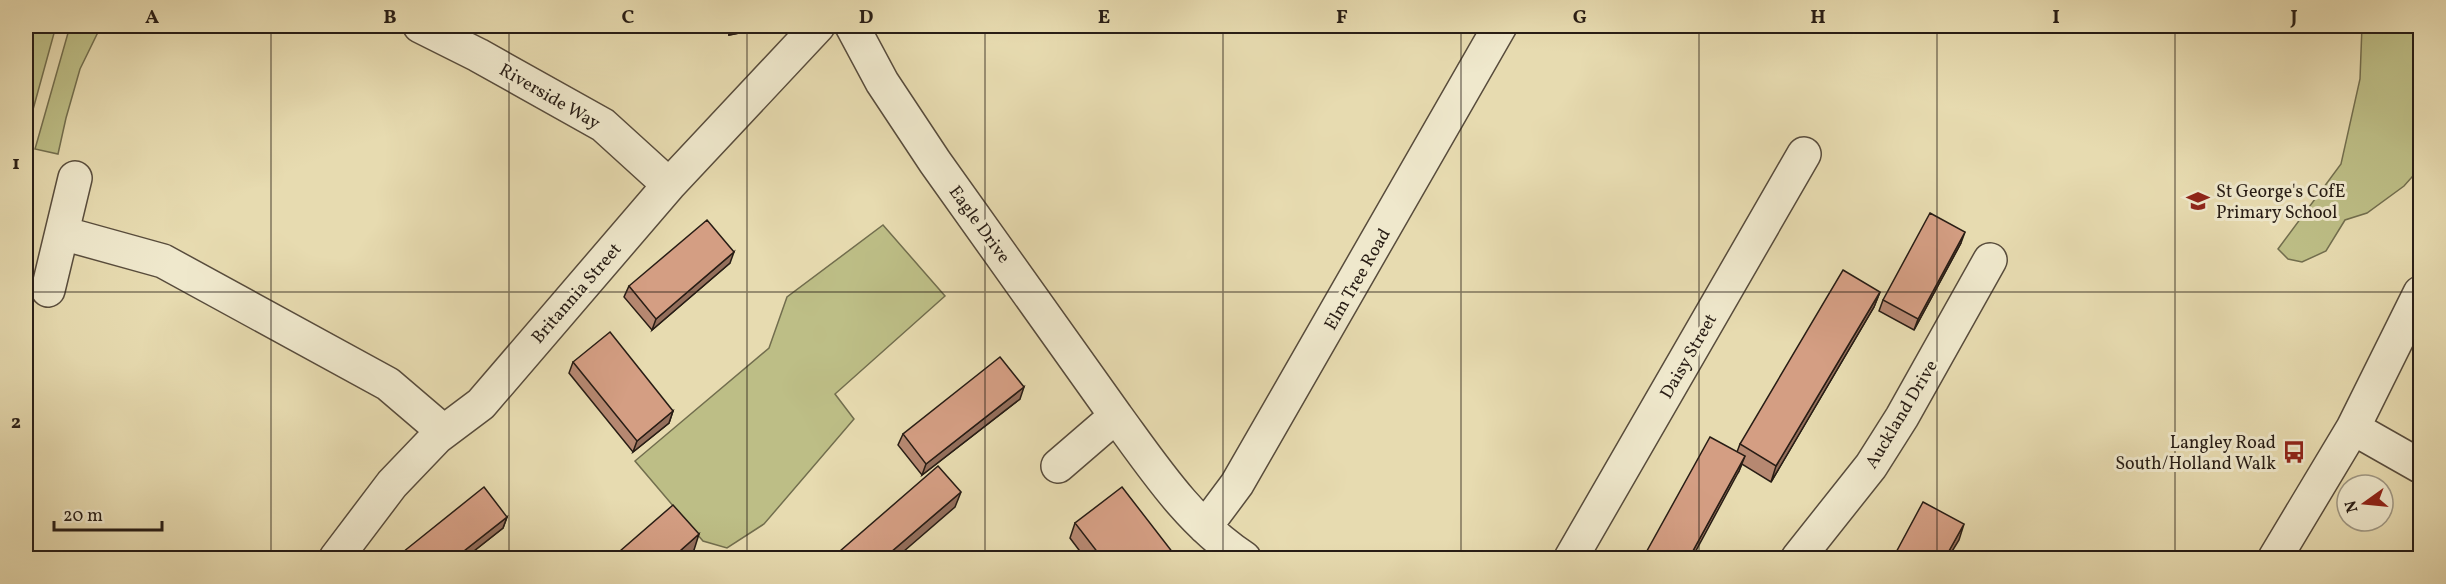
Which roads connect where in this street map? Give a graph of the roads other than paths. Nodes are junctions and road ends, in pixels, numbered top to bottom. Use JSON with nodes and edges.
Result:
{"nodes":[{"id":1,"x":420,"y":26,"type":"edge"},
{"id":2,"x":818,"y":26,"type":"edge"},
{"id":3,"x":852,"y":26,"type":"edge"},
{"id":4,"x":1500,"y":26,"type":"edge"},
{"id":5,"x":1804,"y":154,"type":"dead end"},
{"id":6,"x":75,"y":178,"type":"dead end"},
{"id":7,"x":669,"y":184,"type":"junction"},
{"id":8,"x":62,"y":233,"type":"junction"},
{"id":9,"x":1990,"y":260,"type":"dead end"},
{"id":10,"x":48,"y":290,"type":"dead end"},
{"id":11,"x":2421,"y":293,"type":"edge"},
{"id":12,"x":1116,"y":416,"type":"junction"},
{"id":13,"x":2353,"y":428,"type":"junction"},
{"id":14,"x":443,"y":431,"type":"junction"},
{"id":15,"x":1058,"y":466,"type":"dead end"},
{"id":16,"x":2421,"y":466,"type":"edge"},
{"id":17,"x":1205,"y":527,"type":"junction"},
{"id":18,"x":336,"y":558,"type":"edge"},
{"id":19,"x":1244,"y":558,"type":"edge"},
{"id":20,"x":1571,"y":558,"type":"edge"},
{"id":21,"x":1798,"y":558,"type":"edge"},
{"id":22,"x":2275,"y":558,"type":"edge"}],
"edges":[{"from":1,"to":7,"type":"street","name":"Riverside Way"},
{"from":2,"to":7,"type":"street","name":"Britannia Street"},
{"from":3,"to":12,"type":"street","name":"Eagle Drive"},
{"from":4,"to":17,"type":"street","name":"Elm Tree Road"},
{"from":5,"to":20,"type":"street","name":"Daisy Street"},
{"from":6,"to":8,"type":"street"},
{"from":7,"to":14,"type":"street","name":"Britannia Street"},
{"from":8,"to":10,"type":"street"},
{"from":8,"to":14,"type":"street"},
{"from":9,"to":21,"type":"street","name":"Auckland Drive"},
{"from":11,"to":13,"type":"street"},
{"from":12,"to":15,"type":"street"},
{"from":12,"to":17,"type":"street","name":"Eagle Drive"},
{"from":13,"to":16,"type":"street"},
{"from":13,"to":22,"type":"street"},
{"from":14,"to":18,"type":"street","name":"Britannia Street"},
{"from":17,"to":19,"type":"street","name":"Eagle Drive"}]}
